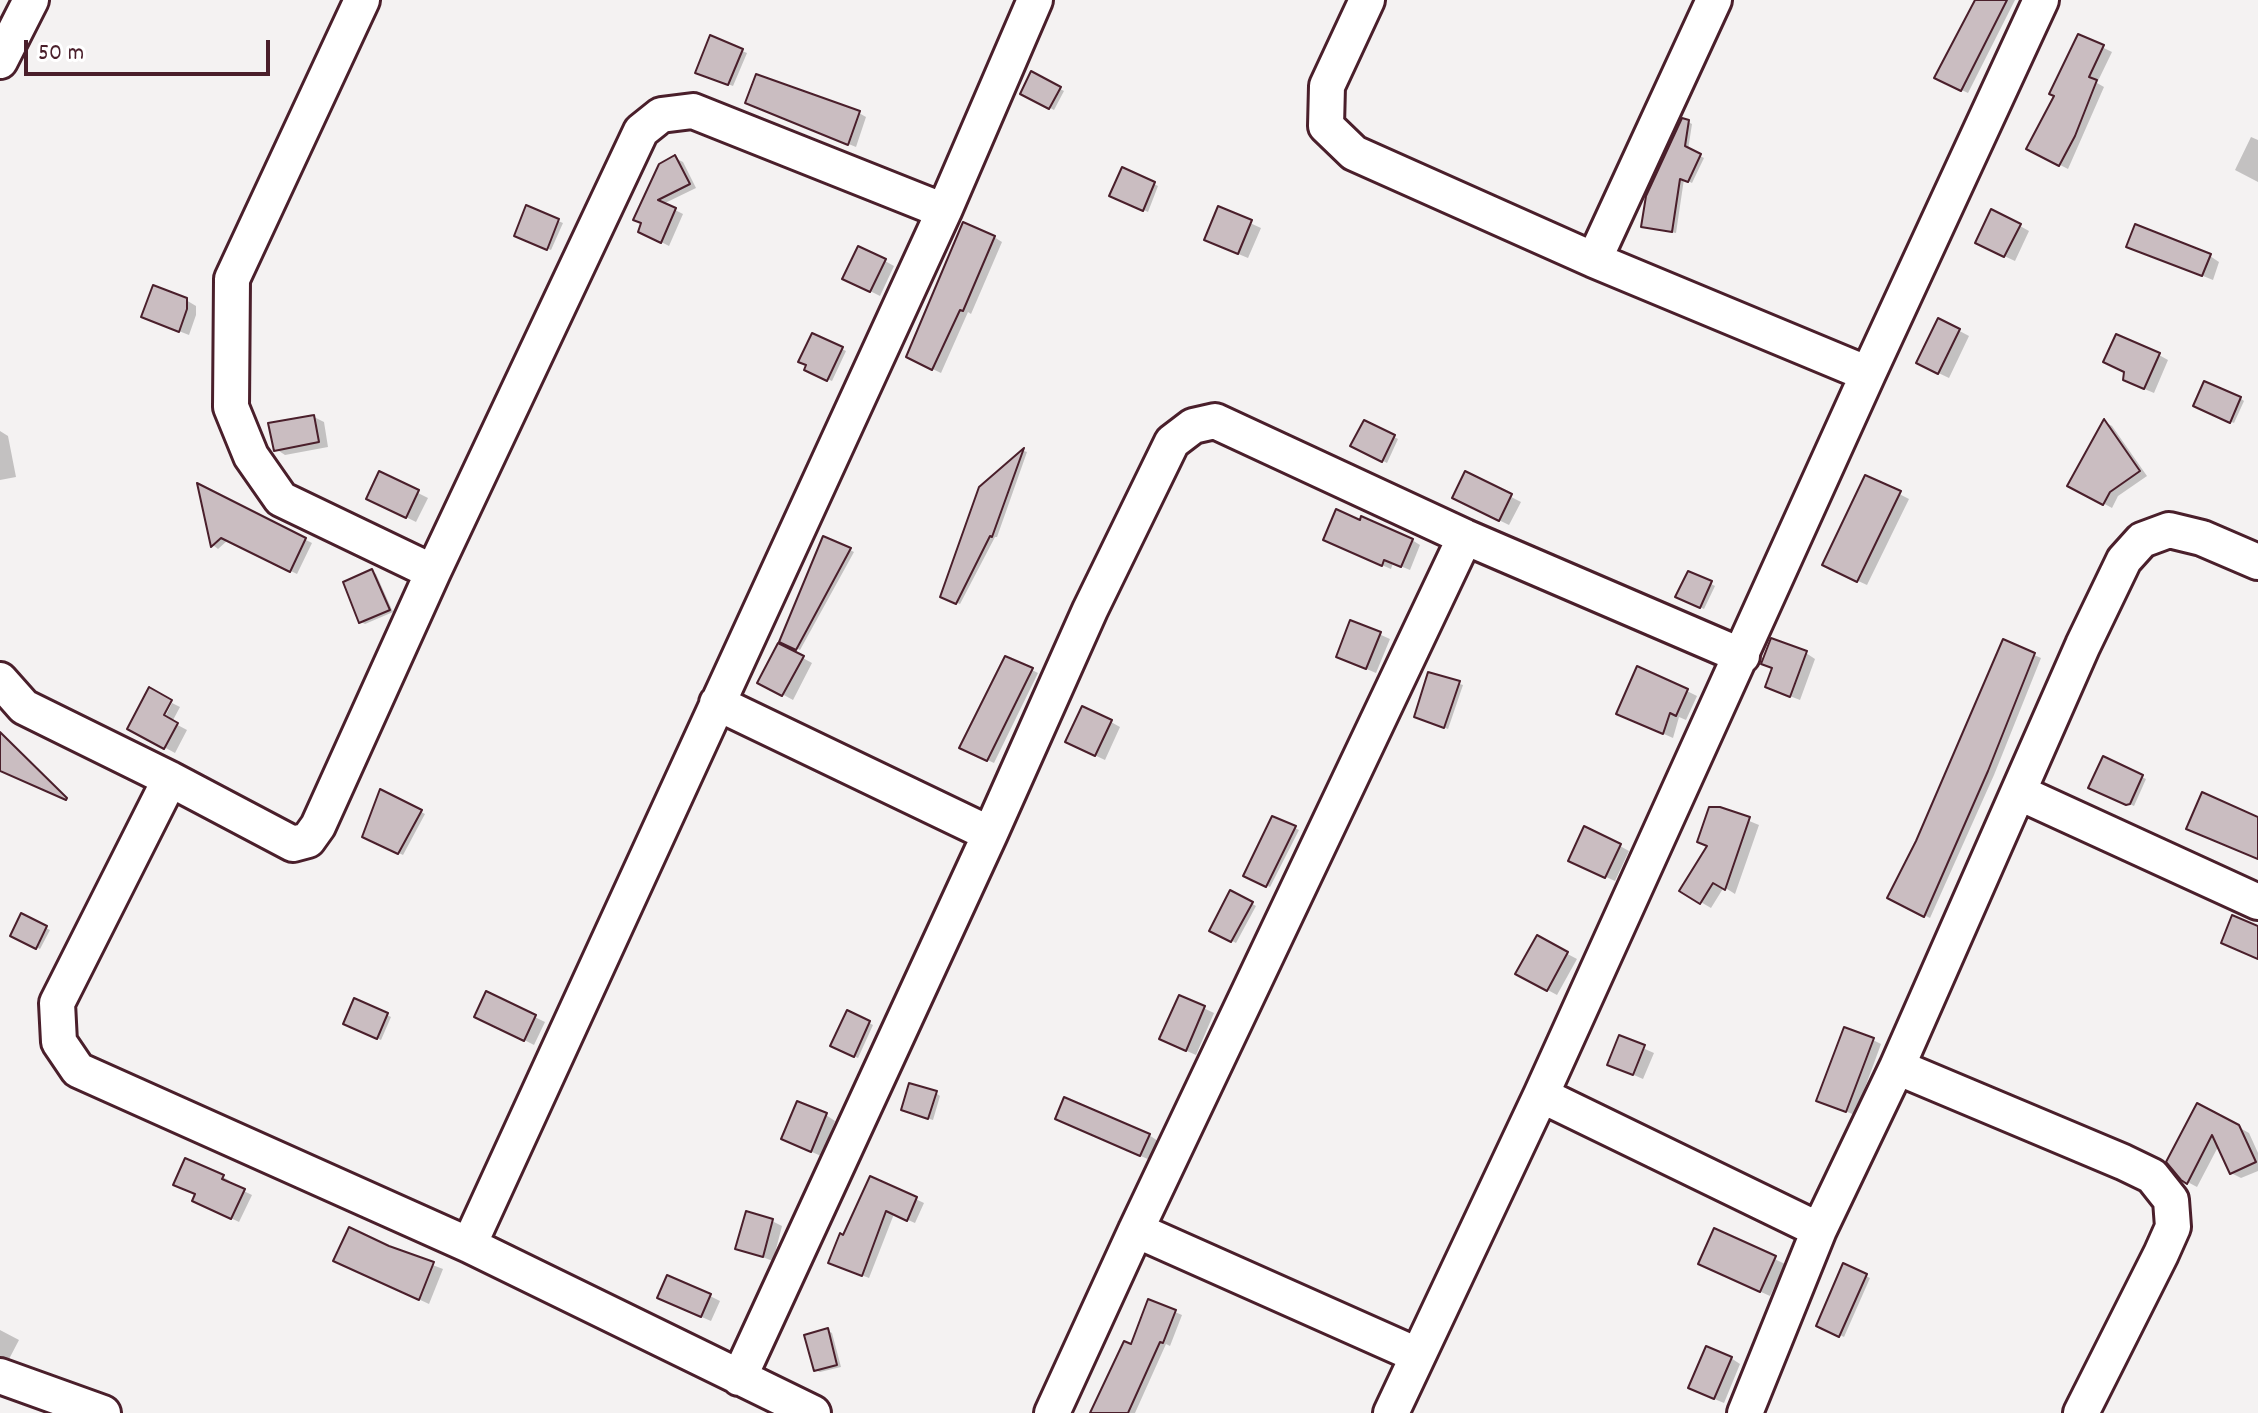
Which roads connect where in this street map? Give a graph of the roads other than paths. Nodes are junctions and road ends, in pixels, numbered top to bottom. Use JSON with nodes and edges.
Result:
{"nodes":[{"id":1,"x":31,"y":0,"type":"edge"},
{"id":2,"x":362,"y":0,"type":"edge"},
{"id":3,"x":1035,"y":0,"type":"edge"},
{"id":4,"x":1367,"y":0,"type":"edge"},
{"id":5,"x":1714,"y":0,"type":"edge"},
{"id":6,"x":2041,"y":0,"type":"edge"},
{"id":7,"x":0,"y":61,"type":"edge"},
{"id":8,"x":944,"y":211,"type":"junction"},
{"id":9,"x":1594,"y":260,"type":"junction"},
{"id":10,"x":1868,"y":374,"type":"junction"},
{"id":11,"x":1465,"y":537,"type":"junction"},
{"id":12,"x":2258,"y":562,"type":"edge"},
{"id":13,"x":433,"y":572,"type":"junction"},
{"id":14,"x":1742,"y":656,"type":"junction"},
{"id":15,"x":0,"y":680,"type":"edge"},
{"id":16,"x":717,"y":703,"type":"junction"},
{"id":17,"x":170,"y":779,"type":"junction"},
{"id":18,"x":2020,"y":793,"type":"junction"},
{"id":19,"x":990,"y":834,"type":"junction"},
{"id":20,"x":2258,"y":902,"type":"edge"},
{"id":21,"x":1897,"y":1067,"type":"junction"},
{"id":22,"x":1541,"y":1095,"type":"junction"},
{"id":23,"x":1136,"y":1230,"type":"junction"},
{"id":24,"x":1819,"y":1230,"type":"junction"},
{"id":25,"x":469,"y":1245,"type":"junction"},
{"id":26,"x":1417,"y":1355,"type":"junction"},
{"id":27,"x":0,"y":1376,"type":"edge"},
{"id":28,"x":739,"y":1378,"type":"junction"},
{"id":29,"x":103,"y":1413,"type":"edge"},
{"id":30,"x":813,"y":1413,"type":"edge"},
{"id":31,"x":1052,"y":1413,"type":"edge"},
{"id":32,"x":1391,"y":1413,"type":"edge"},
{"id":33,"x":1745,"y":1413,"type":"edge"},
{"id":34,"x":2081,"y":1413,"type":"edge"}],
"edges":[{"from":1,"to":7,"type":"street"},
{"from":2,"to":13,"type":"street"},
{"from":3,"to":8,"type":"street"},
{"from":4,"to":9,"type":"street"},
{"from":5,"to":9,"type":"street"},
{"from":6,"to":10,"type":"street"},
{"from":8,"to":13,"type":"street"},
{"from":8,"to":16,"type":"street"},
{"from":9,"to":10,"type":"street"},
{"from":10,"to":14,"type":"street"},
{"from":11,"to":14,"type":"street"},
{"from":11,"to":19,"type":"street"},
{"from":11,"to":23,"type":"street"},
{"from":12,"to":18,"type":"street"},
{"from":13,"to":17,"type":"street"},
{"from":14,"to":22,"type":"street"},
{"from":15,"to":17,"type":"street"},
{"from":16,"to":19,"type":"street"},
{"from":16,"to":25,"type":"street"},
{"from":17,"to":25,"type":"street"},
{"from":18,"to":20,"type":"street"},
{"from":18,"to":21,"type":"street"},
{"from":19,"to":28,"type":"street"},
{"from":21,"to":24,"type":"street"},
{"from":21,"to":34,"type":"street"},
{"from":22,"to":24,"type":"street"},
{"from":22,"to":26,"type":"street"},
{"from":23,"to":26,"type":"street"},
{"from":23,"to":31,"type":"street"},
{"from":24,"to":33,"type":"street"},
{"from":25,"to":28,"type":"street"},
{"from":26,"to":32,"type":"street"},
{"from":27,"to":29,"type":"street"},
{"from":28,"to":30,"type":"street"}]}
